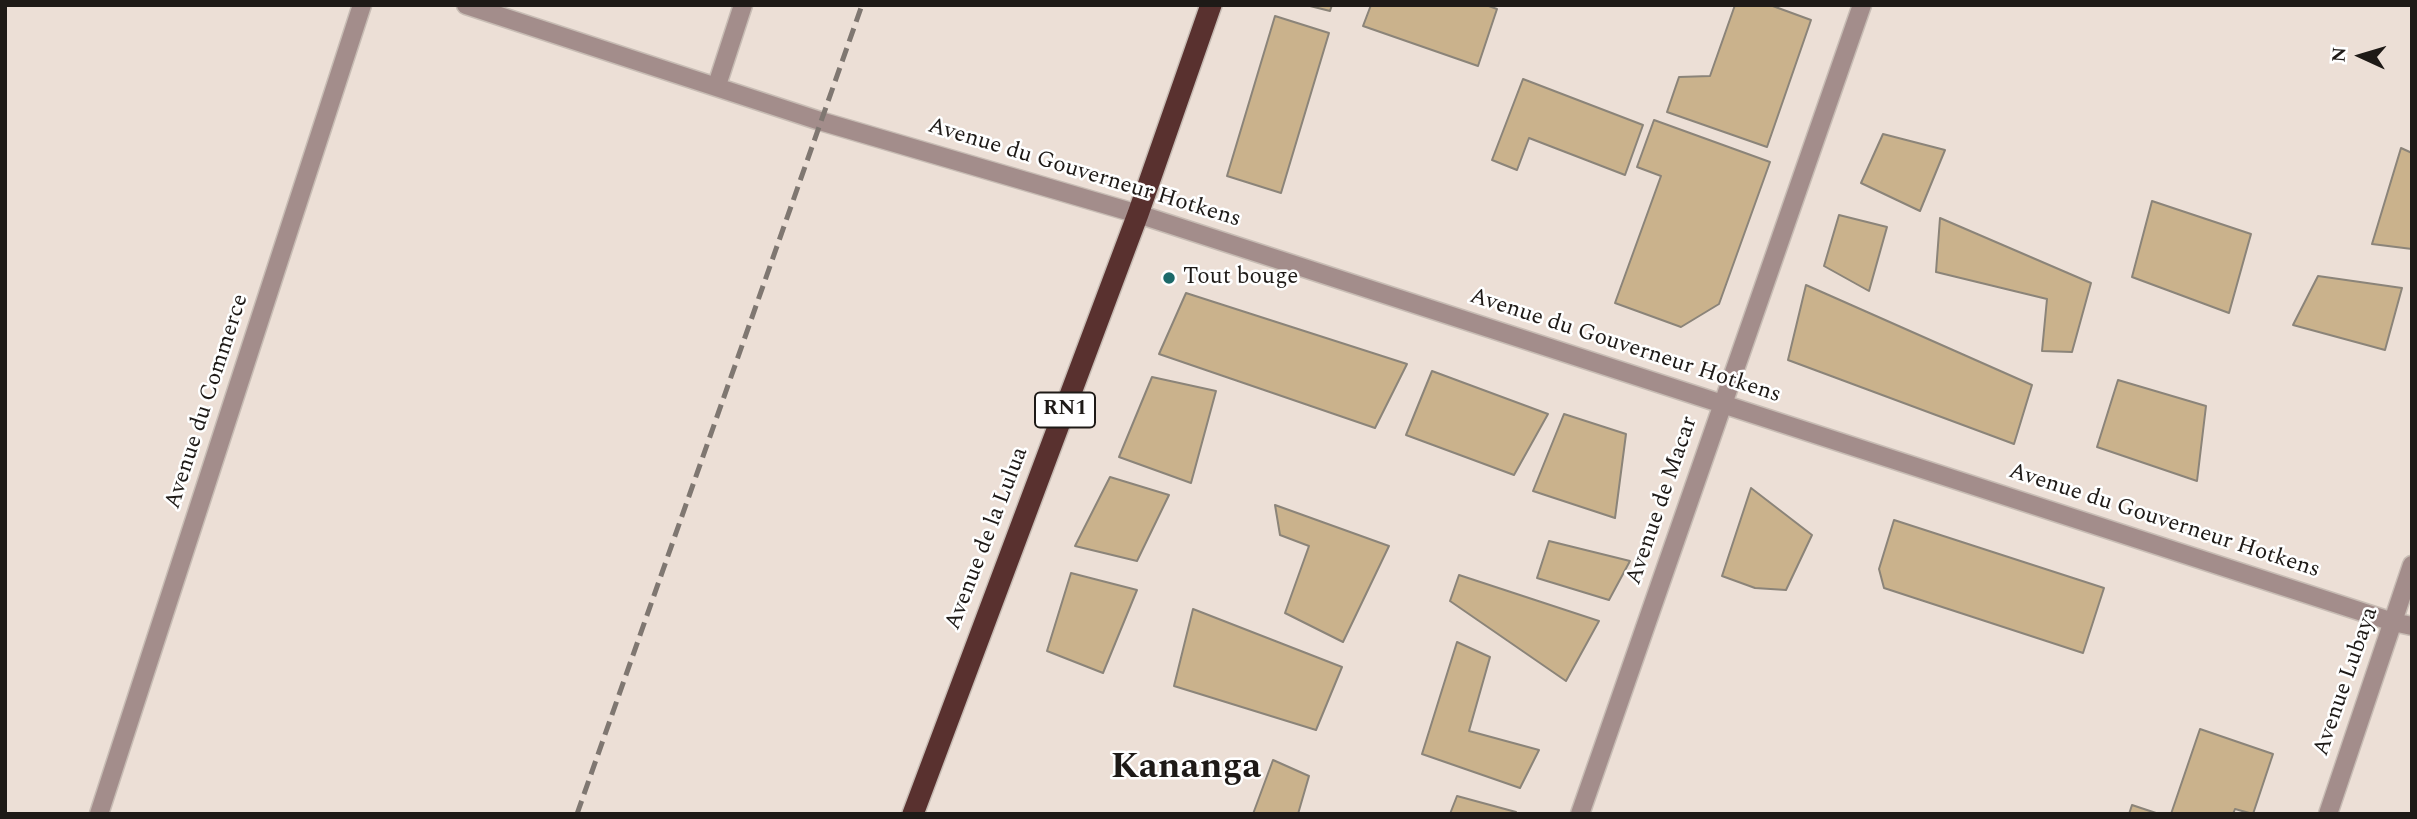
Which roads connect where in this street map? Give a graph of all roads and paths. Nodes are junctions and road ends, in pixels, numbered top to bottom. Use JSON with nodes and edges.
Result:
{"nodes":[{"id":1,"x":362,"y":5,"type":"edge"},
{"id":2,"x":466,"y":5,"type":"edge"},
{"id":3,"x":743,"y":5,"type":"edge"},
{"id":4,"x":1211,"y":5,"type":"edge"},
{"id":5,"x":1862,"y":5,"type":"edge"},
{"id":6,"x":717,"y":85,"type":"junction"},
{"id":7,"x":1138,"y":214,"type":"junction"},
{"id":8,"x":1723,"y":405,"type":"junction"},
{"id":9,"x":2412,"y":565,"type":"edge"},
{"id":10,"x":2393,"y":622,"type":"junction"},
{"id":11,"x":2412,"y":626,"type":"edge"},
{"id":12,"x":99,"y":814,"type":"edge"},
{"id":13,"x":913,"y":814,"type":"edge"},
{"id":14,"x":1580,"y":814,"type":"edge"},
{"id":15,"x":2328,"y":814,"type":"edge"}],
"edges":[{"from":1,"to":12,"type":"street","name":"Avenue du Commerce"},
{"from":2,"to":6,"type":"street","name":"Avenue du Gouverneur Hotkens"},
{"from":3,"to":6,"type":"street"},
{"from":4,"to":7,"type":"highway","name":"Avenue de la Lulua","number":"RN1"},
{"from":5,"to":8,"type":"street","name":"Avenue de Macar"},
{"from":6,"to":7,"type":"street","name":"Avenue du Gouverneur Hotkens"},
{"from":7,"to":8,"type":"street","name":"Avenue du Gouverneur Hotkens"},
{"from":7,"to":13,"type":"highway","name":"Avenue de la Lulua","number":"RN1"},
{"from":8,"to":10,"type":"street","name":"Avenue du Gouverneur Hotkens"},
{"from":8,"to":14,"type":"street","name":"Avenue de Macar"},
{"from":9,"to":10,"type":"street","name":"Avenue Lubaya"},
{"from":10,"to":11,"type":"street","name":"Avenue du Gouverneur Hotkens"},
{"from":10,"to":15,"type":"street","name":"Avenue Lubaya"}]}
